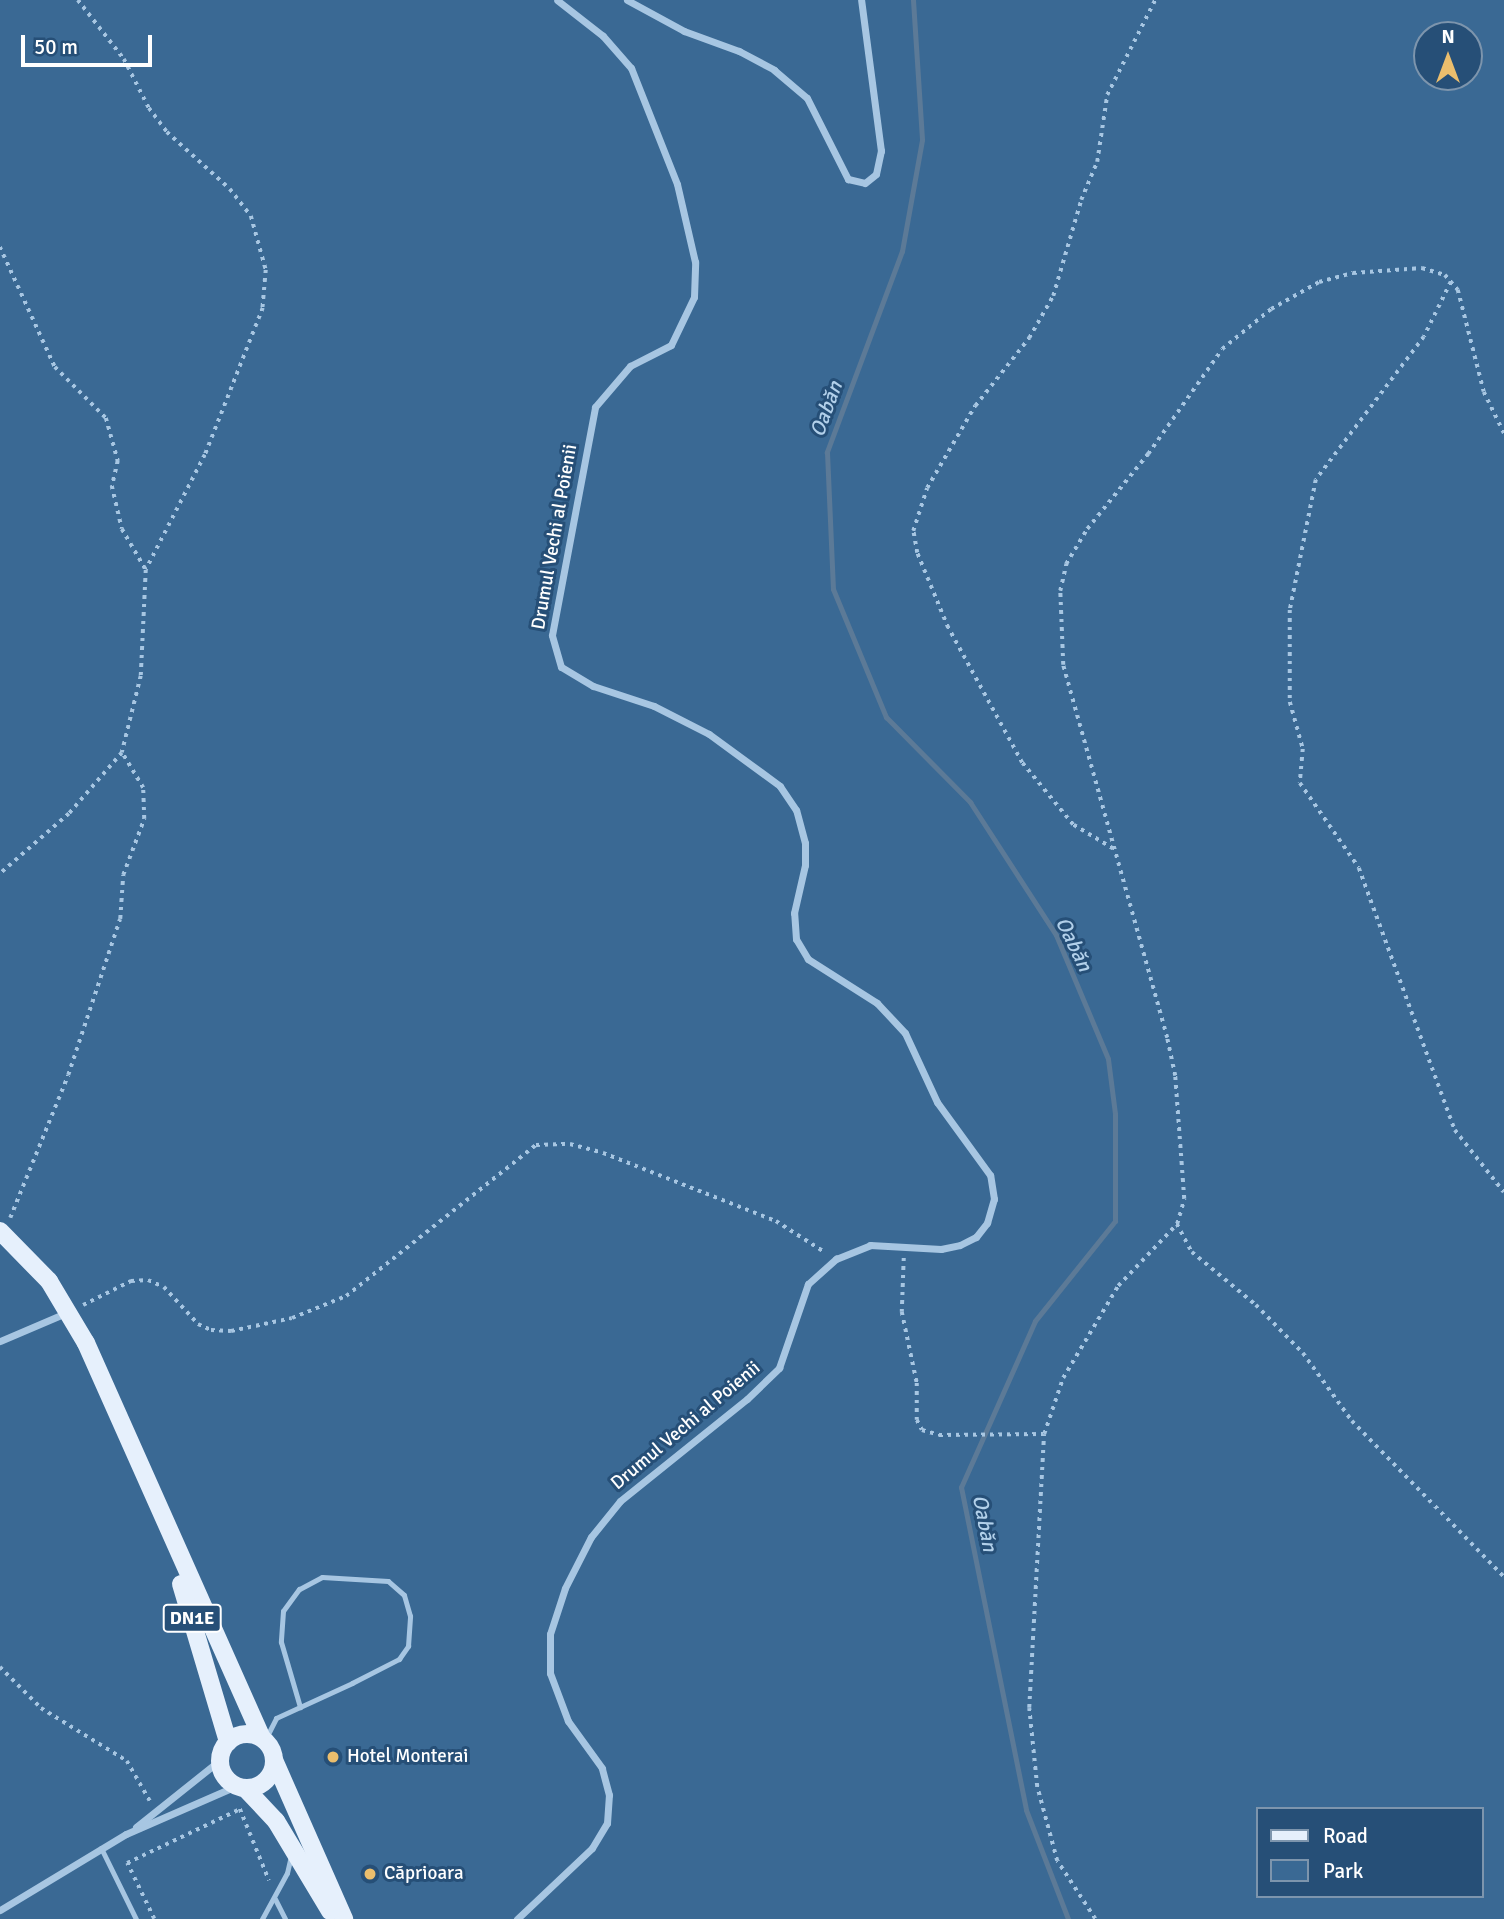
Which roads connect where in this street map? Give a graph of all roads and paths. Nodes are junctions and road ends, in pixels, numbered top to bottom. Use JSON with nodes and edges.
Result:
{"nodes":[{"id":1,"x":78,"y":0,"type":"edge"},
{"id":2,"x":557,"y":0,"type":"edge"},
{"id":3,"x":627,"y":0,"type":"edge"},
{"id":4,"x":861,"y":0,"type":"edge"},
{"id":5,"x":1155,"y":0,"type":"edge"},
{"id":6,"x":0,"y":247,"type":"edge"},
{"id":7,"x":1451,"y":282,"type":"junction"},
{"id":8,"x":1504,"y":433,"type":"edge"},
{"id":9,"x":146,"y":570,"type":"junction"},
{"id":10,"x":122,"y":753,"type":"junction"},
{"id":11,"x":1113,"y":849,"type":"junction"},
{"id":12,"x":0,"y":874,"type":"edge"},
{"id":13,"x":1504,"y":1192,"type":"edge"},
{"id":14,"x":1177,"y":1224,"type":"junction"},
{"id":15,"x":0,"y":1231,"type":"edge"},
{"id":16,"x":905,"y":1245,"type":"junction"},
{"id":17,"x":836,"y":1259,"type":"junction"},
{"id":18,"x":68,"y":1312,"type":"junction"},
{"id":19,"x":0,"y":1341,"type":"edge"},
{"id":20,"x":1044,"y":1434,"type":"junction"},
{"id":21,"x":151,"y":1496,"type":"junction"},
{"id":22,"x":1504,"y":1577,"type":"edge"},
{"id":23,"x":0,"y":1667,"type":"edge"},
{"id":24,"x":300,"y":1707,"type":"junction"},
{"id":25,"x":264,"y":1740,"type":"junction"},
{"id":26,"x":228,"y":1741,"type":"junction"},
{"id":27,"x":220,"y":1760,"type":"junction"},
{"id":28,"x":274,"y":1760,"type":"junction"},
{"id":29,"x":240,"y":1787,"type":"junction"},
{"id":30,"x":155,"y":1813,"type":"junction"},
{"id":31,"x":126,"y":1834,"type":"junction"},
{"id":32,"x":101,"y":1848,"type":"junction"},
{"id":33,"x":292,"y":1849,"type":"junction"},
{"id":34,"x":265,"y":1893,"type":"dead end"},
{"id":35,"x":275,"y":1899,"type":"junction"},
{"id":36,"x":0,"y":1910,"type":"edge"},
{"id":37,"x":284,"y":1918,"type":"edge"},
{"id":38,"x":136,"y":1919,"type":"edge"},
{"id":39,"x":154,"y":1919,"type":"edge"},
{"id":40,"x":262,"y":1919,"type":"edge"},
{"id":41,"x":291,"y":1919,"type":"edge"},
{"id":42,"x":334,"y":1919,"type":"edge"},
{"id":43,"x":344,"y":1919,"type":"edge"},
{"id":44,"x":517,"y":1919,"type":"edge"},
{"id":45,"x":1095,"y":1919,"type":"edge"}],
"edges":[{"from":1,"to":9,"type":"path"},
{"from":2,"to":16,"type":"street","name":"Drumul Vechi al Poienii"},
{"from":3,"to":4,"type":"street"},
{"from":5,"to":11,"type":"path"},
{"from":6,"to":9,"type":"path"},
{"from":7,"to":8,"type":"path"},
{"from":7,"to":11,"type":"path"},
{"from":7,"to":13,"type":"path"},
{"from":9,"to":10,"type":"path"},
{"from":10,"to":12,"type":"path"},
{"from":10,"to":15,"type":"path"},
{"from":11,"to":14,"type":"path"},
{"from":14,"to":20,"type":"path"},
{"from":14,"to":22,"type":"path"},
{"from":15,"to":18,"type":"main road","number":"DN1E"},
{"from":16,"to":17,"type":"street","name":"Drumul Vechi al Poienii"},
{"from":16,"to":20,"type":"path"},
{"from":17,"to":18,"type":"path"},
{"from":17,"to":44,"type":"street","name":"Drumul Vechi al Poienii"},
{"from":18,"to":19,"type":"street"},
{"from":18,"to":21,"type":"main road","number":"DN1E"},
{"from":20,"to":45,"type":"path"},
{"from":21,"to":25,"type":"main road","number":"DN1E"},
{"from":21,"to":26,"type":"main road","number":"DN1E"},
{"from":23,"to":30,"type":"path"},
{"from":24,"to":24,"type":"lane"},
{"from":24,"to":25,"type":"lane"},
{"from":25,"to":26,"type":"main road"},
{"from":25,"to":28,"type":"main road","number":"DN1E"},
{"from":26,"to":27,"type":"main road"},
{"from":27,"to":29,"type":"main road"},
{"from":27,"to":30,"type":"street"},
{"from":28,"to":29,"type":"main road"},
{"from":28,"to":43,"type":"main road","number":"DN1E"},
{"from":29,"to":31,"type":"street"},
{"from":29,"to":33,"type":"main road"},
{"from":30,"to":31,"type":"street"},
{"from":31,"to":32,"type":"street"},
{"from":32,"to":36,"type":"street"},
{"from":32,"to":38,"type":"lane"},
{"from":33,"to":35,"type":"lane"},
{"from":33,"to":42,"type":"main road"},
{"from":34,"to":39,"type":"path"},
{"from":35,"to":37,"type":"lane"},
{"from":35,"to":40,"type":"lane"},
{"from":37,"to":41,"type":"lane"}]}
